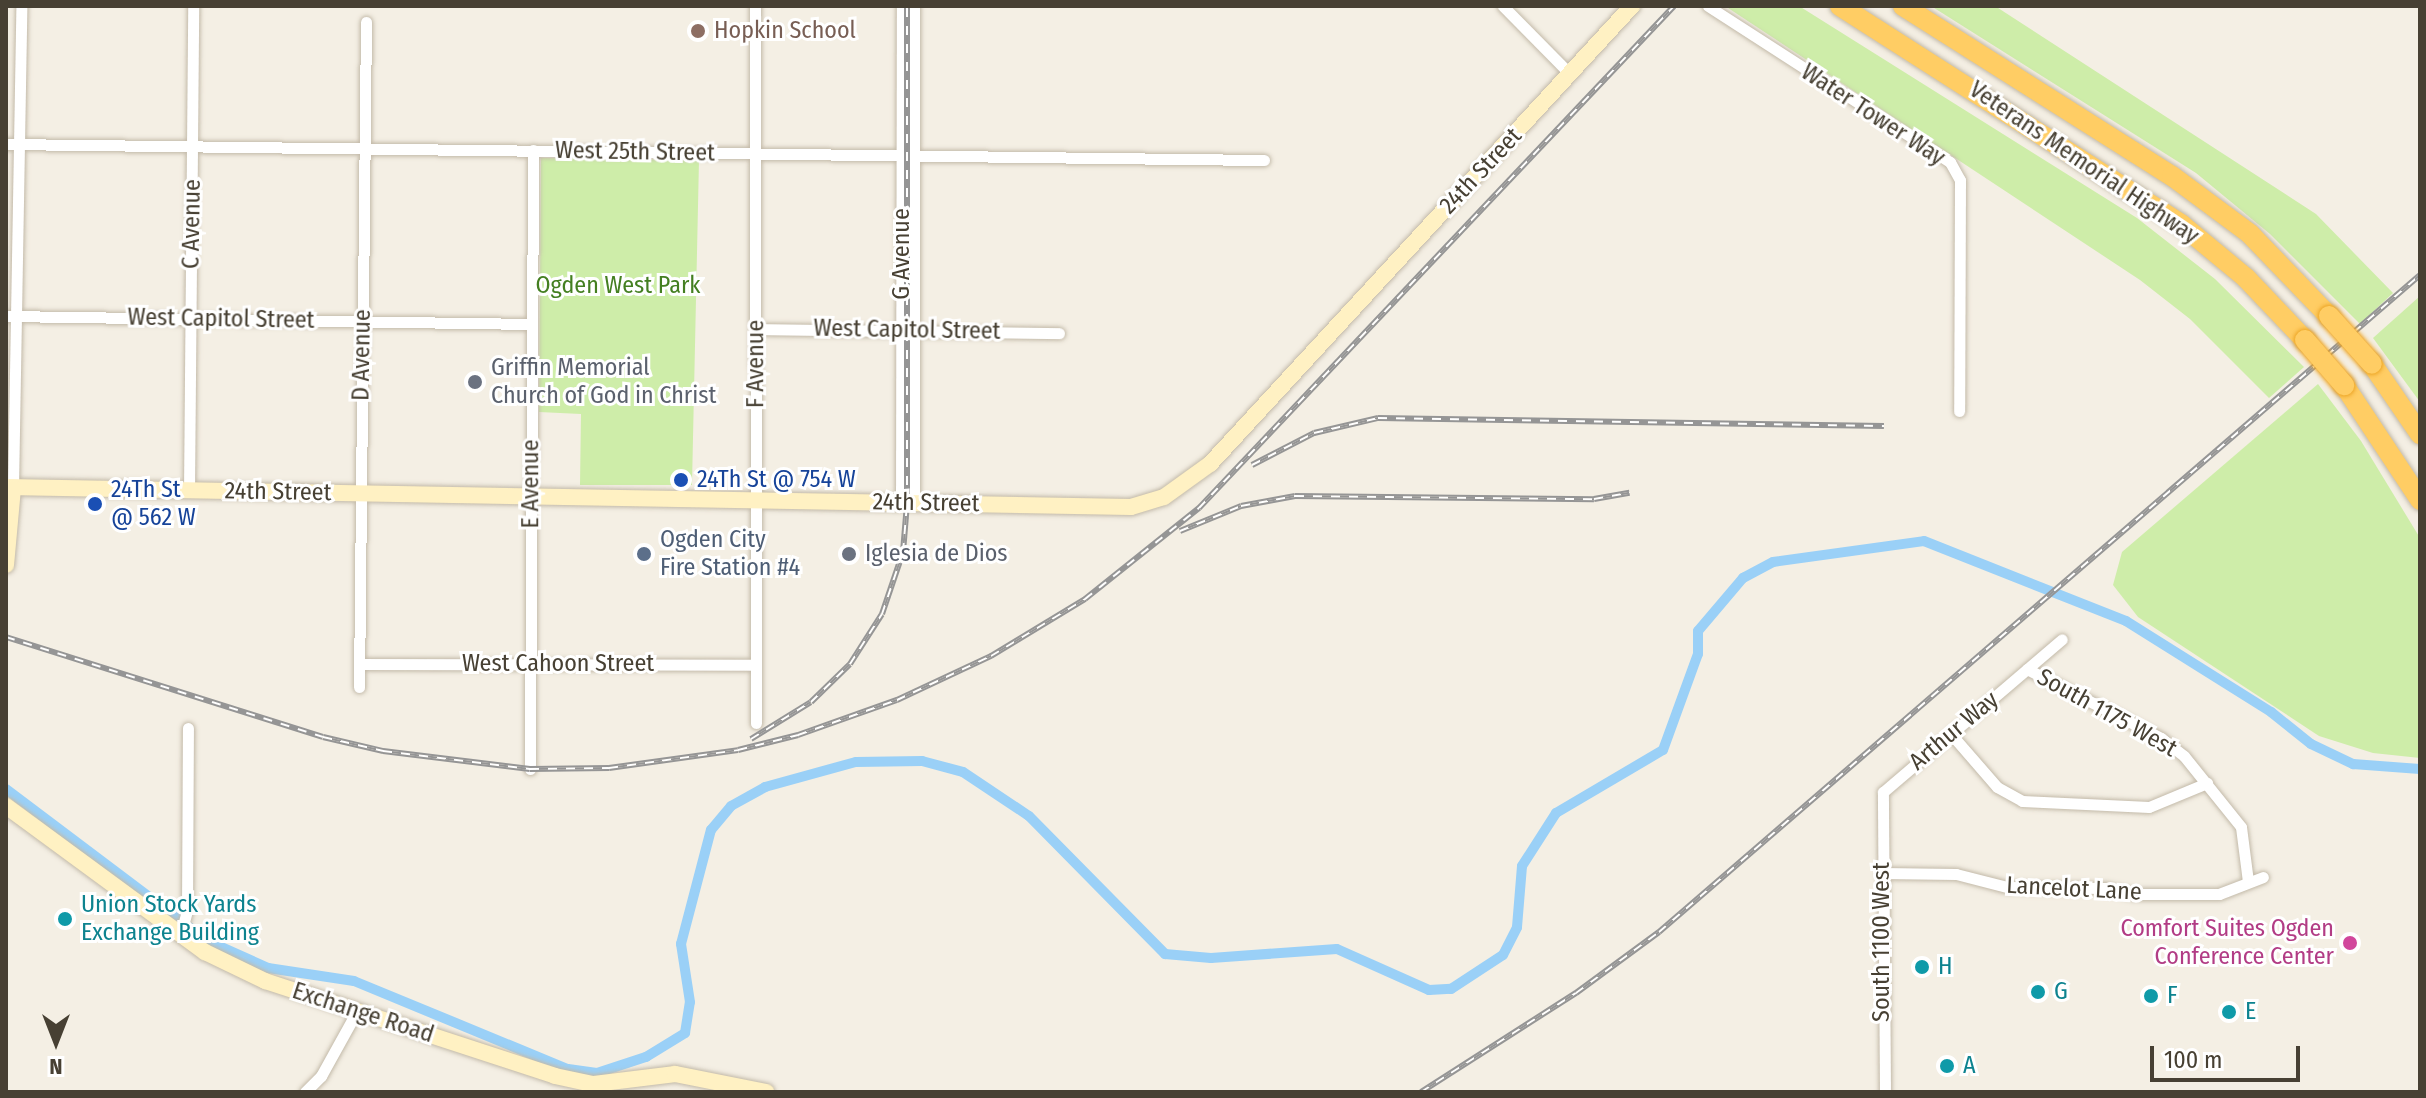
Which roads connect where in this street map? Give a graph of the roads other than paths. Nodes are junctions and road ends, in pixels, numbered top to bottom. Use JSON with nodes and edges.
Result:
{"nodes":[{"id":1,"x":21,"y":6,"type":"edge"},
{"id":2,"x":193,"y":6,"type":"edge"},
{"id":3,"x":755,"y":6,"type":"edge"},
{"id":4,"x":902,"y":6,"type":"edge"},
{"id":5,"x":914,"y":6,"type":"edge"},
{"id":6,"x":1503,"y":6,"type":"edge"},
{"id":7,"x":1632,"y":6,"type":"edge"},
{"id":8,"x":1708,"y":6,"type":"edge"},
{"id":9,"x":1840,"y":6,"type":"edge"},
{"id":10,"x":1903,"y":6,"type":"edge"},
{"id":11,"x":366,"y":22,"type":"dead end"},
{"id":12,"x":1570,"y":74,"type":"junction"},
{"id":13,"x":12,"y":144,"type":"edge"},
{"id":14,"x":192,"y":146,"type":"junction"},
{"id":15,"x":365,"y":148,"type":"junction"},
{"id":16,"x":533,"y":150,"type":"junction"},
{"id":17,"x":756,"y":153,"type":"junction"},
{"id":18,"x":908,"y":158,"type":"junction"},
{"id":19,"x":1264,"y":160,"type":"dead end"},
{"id":20,"x":11,"y":316,"type":"edge"},
{"id":21,"x":191,"y":319,"type":"junction"},
{"id":22,"x":363,"y":322,"type":"junction"},
{"id":23,"x":532,"y":324,"type":"junction"},
{"id":24,"x":756,"y":329,"type":"junction"},
{"id":25,"x":908,"y":330,"type":"junction"},
{"id":26,"x":1059,"y":333,"type":"dead end"},
{"id":27,"x":1959,"y":411,"type":"dead end"},
{"id":28,"x":2420,"y":434,"type":"edge"},
{"id":29,"x":10,"y":488,"type":"edge"},
{"id":30,"x":189,"y":491,"type":"junction"},
{"id":31,"x":361,"y":494,"type":"junction"},
{"id":32,"x":531,"y":497,"type":"junction"},
{"id":33,"x":2420,"y":500,"type":"edge"},
{"id":34,"x":756,"y":501,"type":"junction"},
{"id":35,"x":908,"y":503,"type":"junction"},
{"id":36,"x":6,"y":565,"type":"edge"},
{"id":37,"x":2062,"y":639,"type":"dead end"},
{"id":38,"x":359,"y":664,"type":"junction"},
{"id":39,"x":530,"y":664,"type":"junction"},
{"id":40,"x":756,"y":665,"type":"junction"},
{"id":41,"x":2027,"y":669,"type":"junction"},
{"id":42,"x":359,"y":687,"type":"dead end"},
{"id":43,"x":756,"y":723,"type":"dead end"},
{"id":44,"x":188,"y":728,"type":"dead end"},
{"id":45,"x":1951,"y":734,"type":"junction"},
{"id":46,"x":530,"y":769,"type":"dead end"},
{"id":47,"x":2207,"y":783,"type":"junction"},
{"id":48,"x":1883,"y":792,"type":"joint"},
{"id":49,"x":6,"y":806,"type":"edge"},
{"id":50,"x":1882,"y":873,"type":"junction"},
{"id":51,"x":2263,"y":877,"type":"dead end"},
{"id":52,"x":2248,"y":882,"type":"junction"},
{"id":53,"x":181,"y":933,"type":"junction"},
{"id":54,"x":357,"y":1011,"type":"junction"},
{"id":55,"x":305,"y":1092,"type":"edge"},
{"id":56,"x":766,"y":1092,"type":"edge"},
{"id":57,"x":1885,"y":1092,"type":"edge"}],
"edges":[{"from":1,"to":13,"type":"street"},
{"from":2,"to":14,"type":"street","name":"C Avenue"},
{"from":3,"to":17,"type":"street","name":"F Avenue"},
{"from":4,"to":18,"type":"street","name":"G Avenue"},
{"from":5,"to":18,"type":"street","name":"G Avenue"},
{"from":6,"to":12,"type":"street"},
{"from":7,"to":12,"type":"main road","name":"24th Street"},
{"from":8,"to":27,"type":"street","name":"Water Tower Way"},
{"from":9,"to":33,"type":"highway","name":"Veterans Memorial Highway","bridge":true},
{"from":10,"to":28,"type":"highway","name":"Veterans Memorial Highway","bridge":true},
{"from":11,"to":15,"type":"street","name":"D Avenue"},
{"from":12,"to":35,"type":"main road","name":"24th Street"},
{"from":13,"to":14,"type":"street","name":"West 25th Street"},
{"from":13,"to":20,"type":"street"},
{"from":14,"to":15,"type":"street","name":"West 25th Street"},
{"from":14,"to":21,"type":"street","name":"C Avenue"},
{"from":15,"to":16,"type":"street","name":"West 25th Street"},
{"from":15,"to":22,"type":"street","name":"D Avenue"},
{"from":16,"to":17,"type":"street","name":"West 25th Street"},
{"from":16,"to":23,"type":"street","name":"E Avenue"},
{"from":17,"to":18,"type":"street","name":"West 25th Street"},
{"from":17,"to":24,"type":"street","name":"F Avenue"},
{"from":18,"to":19,"type":"street","name":"West 25th Street"},
{"from":18,"to":25,"type":"street","name":"G Avenue"},
{"from":20,"to":21,"type":"street","name":"West Capitol Street"},
{"from":20,"to":29,"type":"street"},
{"from":21,"to":22,"type":"street","name":"West Capitol Street"},
{"from":21,"to":30,"type":"street","name":"C Avenue"},
{"from":22,"to":23,"type":"street","name":"West Capitol Street"},
{"from":22,"to":31,"type":"street","name":"D Avenue"},
{"from":23,"to":32,"type":"street","name":"E Avenue"},
{"from":24,"to":25,"type":"street","name":"West Capitol Street"},
{"from":24,"to":34,"type":"street","name":"F Avenue"},
{"from":25,"to":26,"type":"street","name":"West Capitol Street"},
{"from":25,"to":35,"type":"street","name":"G Avenue"},
{"from":29,"to":30,"type":"main road","name":"24th Street"},
{"from":29,"to":36,"type":"main road"},
{"from":30,"to":31,"type":"main road","name":"24th Street"},
{"from":31,"to":32,"type":"main road","name":"24th Street"},
{"from":31,"to":38,"type":"street","name":"D Avenue"},
{"from":32,"to":34,"type":"main road","name":"24th Street"},
{"from":32,"to":39,"type":"street","name":"E Avenue"},
{"from":34,"to":35,"type":"main road","name":"24th Street"},
{"from":34,"to":40,"type":"street","name":"F Avenue"},
{"from":37,"to":41,"type":"street","name":"Arthur Way"},
{"from":38,"to":39,"type":"street","name":"West Cahoon Street"},
{"from":38,"to":42,"type":"street","name":"D Avenue"},
{"from":39,"to":40,"type":"street","name":"West Cahoon Street"},
{"from":39,"to":46,"type":"street","name":"E Avenue"},
{"from":40,"to":43,"type":"street","name":"F Avenue"},
{"from":41,"to":45,"type":"street","name":"Arthur Way"},
{"from":41,"to":47,"type":"street","name":"South 1175 West"},
{"from":44,"to":53,"type":"street"},
{"from":45,"to":47,"type":"street"},
{"from":45,"to":48,"type":"street","name":"Arthur Way"},
{"from":47,"to":52,"type":"street","name":"South 1175 West"},
{"from":48,"to":50,"type":"street","name":"South 1100 West"},
{"from":49,"to":53,"type":"main road","name":"Exchange Road"},
{"from":50,"to":52,"type":"street","name":"Lancelot Lane"},
{"from":50,"to":57,"type":"street","name":"South 1100 West"},
{"from":51,"to":52,"type":"street","name":"Lancelot Lane"},
{"from":53,"to":54,"type":"main road","name":"Exchange Road"},
{"from":54,"to":55,"type":"street"},
{"from":54,"to":56,"type":"main road","name":"Exchange Road"}]}
